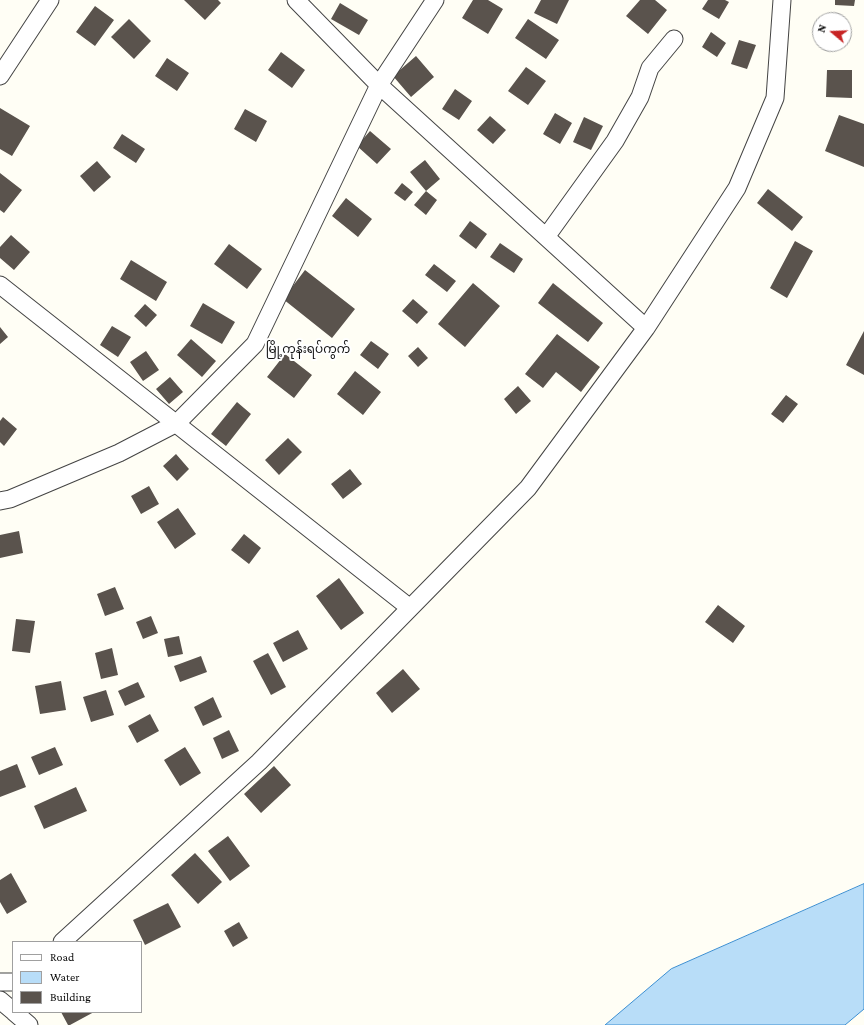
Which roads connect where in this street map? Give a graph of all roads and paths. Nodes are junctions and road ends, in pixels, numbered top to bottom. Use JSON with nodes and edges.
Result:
{"nodes":[{"id":1,"x":50,"y":0,"type":"edge"},
{"id":2,"x":296,"y":0,"type":"edge"},
{"id":3,"x":435,"y":0,"type":"edge"},
{"id":4,"x":782,"y":0,"type":"edge"},
{"id":5,"x":674,"y":40,"type":"dead end"},
{"id":6,"x":0,"y":76,"type":"edge"},
{"id":7,"x":379,"y":85,"type":"junction"},
{"id":8,"x":546,"y":237,"type":"junction"},
{"id":9,"x":0,"y":285,"type":"edge"},
{"id":10,"x":646,"y":328,"type":"junction"},
{"id":11,"x":177,"y":423,"type":"junction"},
{"id":12,"x":0,"y":501,"type":"edge"},
{"id":13,"x":410,"y":608,"type":"junction"},
{"id":14,"x":63,"y":941,"type":"edge"},
{"id":15,"x":0,"y":982,"type":"edge"},
{"id":16,"x":12,"y":982,"type":"edge"},
{"id":17,"x":0,"y":1000,"type":"edge"},
{"id":18,"x":12,"y":1010,"type":"edge"},
{"id":19,"x":15,"y":1013,"type":"edge"},
{"id":20,"x":29,"y":1025,"type":"edge"}],
"edges":[{"from":1,"to":6,"type":"street"},
{"from":2,"to":7,"type":"street"},
{"from":3,"to":7,"type":"street"},
{"from":4,"to":10,"type":"street"},
{"from":5,"to":8,"type":"street"},
{"from":7,"to":8,"type":"street"},
{"from":7,"to":11,"type":"street"},
{"from":8,"to":10,"type":"street"},
{"from":9,"to":11,"type":"street"},
{"from":10,"to":13,"type":"street"},
{"from":11,"to":12,"type":"street"},
{"from":11,"to":13,"type":"street"},
{"from":13,"to":14,"type":"street"},
{"from":15,"to":16,"type":"street"},
{"from":17,"to":18,"type":"street"},
{"from":19,"to":20,"type":"street"}]}
